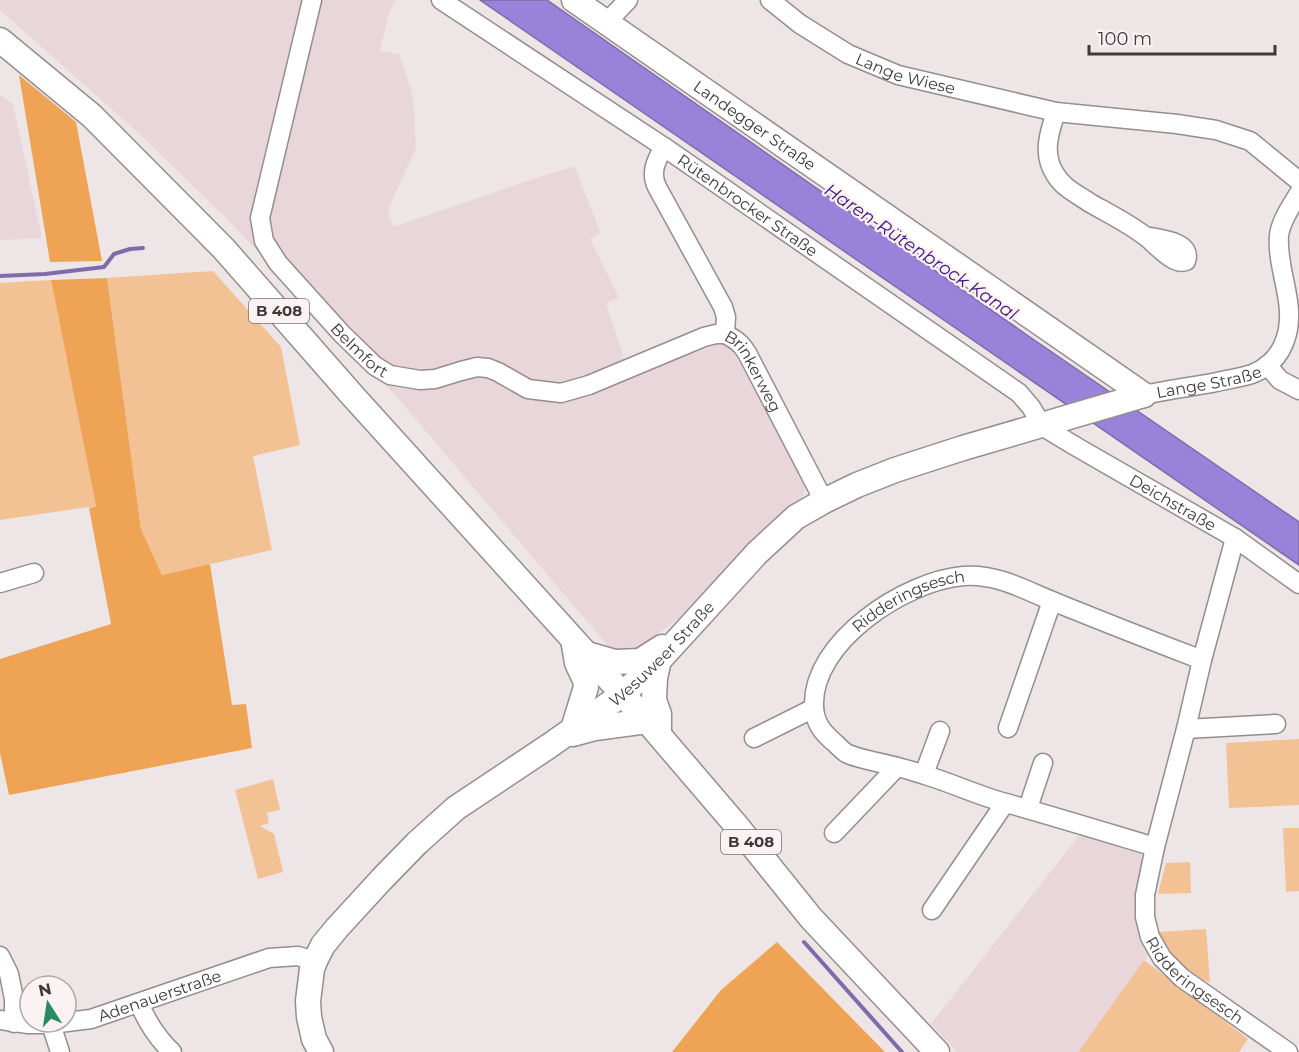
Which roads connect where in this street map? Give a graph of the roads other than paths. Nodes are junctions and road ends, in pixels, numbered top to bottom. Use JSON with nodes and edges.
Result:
{"nodes":[{"id":1,"x":312,"y":0,"type":"edge"},
{"id":2,"x":441,"y":0,"type":"edge"},
{"id":3,"x":574,"y":0,"type":"edge"},
{"id":4,"x":628,"y":0,"type":"edge"},
{"id":5,"x":770,"y":0,"type":"edge"},
{"id":6,"x":607,"y":22,"type":"junction"},
{"id":7,"x":0,"y":39,"type":"edge"},
{"id":8,"x":1056,"y":112,"type":"junction"},
{"id":9,"x":664,"y":147,"type":"junction"},
{"id":10,"x":1299,"y":181,"type":"edge"},
{"id":11,"x":1299,"y":193,"type":"edge"},
{"id":12,"x":1145,"y":236,"type":"dead end"},
{"id":13,"x":1290,"y":260,"type":"edge"},
{"id":14,"x":725,"y":334,"type":"junction"},
{"id":15,"x":1268,"y":365,"type":"junction"},
{"id":16,"x":1299,"y":390,"type":"edge"},
{"id":17,"x":1137,"y":397,"type":"junction"},
{"id":18,"x":1042,"y":426,"type":"junction"},
{"id":19,"x":824,"y":501,"type":"junction"},
{"id":20,"x":1235,"y":538,"type":"junction"},
{"id":21,"x":34,"y":573,"type":"dead end"},
{"id":22,"x":0,"y":584,"type":"edge"},
{"id":23,"x":1299,"y":584,"type":"edge"},
{"id":24,"x":1052,"y":601,"type":"junction"},
{"id":25,"x":682,"y":635,"type":"junction"},
{"id":26,"x":580,"y":647,"type":"junction"},
{"id":27,"x":659,"y":660,"type":"junction"},
{"id":28,"x":1202,"y":660,"type":"junction"},
{"id":29,"x":623,"y":694,"type":"junction"},
{"id":30,"x":814,"y":708,"type":"junction"},
{"id":31,"x":1276,"y":724,"type":"dead end"},
{"id":32,"x":653,"y":728,"type":"junction"},
{"id":33,"x":1008,"y":728,"type":"dead end"},
{"id":34,"x":1186,"y":729,"type":"junction"},
{"id":35,"x":940,"y":731,"type":"dead end"},
{"id":36,"x":568,"y":733,"type":"junction"},
{"id":37,"x":754,"y":738,"type":"dead end"},
{"id":38,"x":1043,"y":763,"type":"dead end"},
{"id":39,"x":897,"y":767,"type":"junction"},
{"id":40,"x":924,"y":774,"type":"junction"},
{"id":41,"x":1005,"y":803,"type":"junction"},
{"id":42,"x":1028,"y":808,"type":"junction"},
{"id":43,"x":834,"y":833,"type":"dead end"},
{"id":44,"x":1155,"y":847,"type":"junction"},
{"id":45,"x":932,"y":910,"type":"dead end"},
{"id":46,"x":0,"y":956,"type":"edge"},
{"id":47,"x":315,"y":961,"type":"junction"},
{"id":48,"x":139,"y":1003,"type":"junction"},
{"id":49,"x":7,"y":1021,"type":"edge"},
{"id":50,"x":78,"y":1021,"type":"edge"},
{"id":51,"x":54,"y":1034,"type":"edge"},
{"id":52,"x":60,"y":1052,"type":"edge"},
{"id":53,"x":172,"y":1052,"type":"edge"},
{"id":54,"x":321,"y":1052,"type":"edge"},
{"id":55,"x":937,"y":1052,"type":"edge"},
{"id":56,"x":1288,"y":1052,"type":"edge"}],
"edges":[{"from":1,"to":14,"type":"street","name":"Belmfort"},
{"from":2,"to":9,"type":"street","name":"Rütenbrocker Straße"},
{"from":3,"to":6,"type":"main road","name":"Landegger Straße"},
{"from":4,"to":6,"type":"street"},
{"from":5,"to":8,"type":"street","name":"Lange Wiese"},
{"from":6,"to":17,"type":"main road","name":"Landegger Straße"},
{"from":7,"to":26,"type":"main road","number":"B 408"},
{"from":8,"to":10,"type":"street","name":"Lange Wiese"},
{"from":8,"to":12,"type":"street"},
{"from":9,"to":14,"type":"street","name":"Brinkerweg"},
{"from":9,"to":18,"type":"street","name":"Rütenbrocker Straße"},
{"from":11,"to":13,"type":"street"},
{"from":13,"to":15,"type":"street"},
{"from":14,"to":19,"type":"street","name":"Brinkerweg"},
{"from":15,"to":16,"type":"street","name":"Lange Straße"},
{"from":15,"to":17,"type":"street","name":"Lange Straße"},
{"from":17,"to":18,"type":"main road","name":"Wesuweer Straße"},
{"from":18,"to":19,"type":"main road","name":"Wesuweer Straße"},
{"from":18,"to":20,"type":"street","name":"Deichstraße"},
{"from":19,"to":25,"type":"main road","name":"Wesuweer Straße"},
{"from":20,"to":23,"type":"street","name":"Deichstraße"},
{"from":20,"to":28,"type":"street","name":"Ridderingsesch"},
{"from":21,"to":22,"type":"street"},
{"from":24,"to":28,"type":"street","name":"Ridderingsesch"},
{"from":24,"to":30,"type":"street","name":"Ridderingsesch"},
{"from":24,"to":33,"type":"street"},
{"from":25,"to":26,"type":"main road"},
{"from":25,"to":27,"type":"main road","name":"Wesuweer Straße"},
{"from":26,"to":29,"type":"main road","number":"B 408"},
{"from":26,"to":36,"type":"main road"},
{"from":27,"to":29,"type":"main road","name":"Wesuweer Straße"},
{"from":27,"to":32,"type":"main road"},
{"from":28,"to":34,"type":"street","name":"Ridderingsesch"},
{"from":29,"to":32,"type":"main road","number":"B 408"},
{"from":29,"to":36,"type":"main road","name":"Wesuweer Straße"},
{"from":30,"to":37,"type":"street"},
{"from":30,"to":39,"type":"street"},
{"from":31,"to":34,"type":"street"},
{"from":32,"to":36,"type":"main road"},
{"from":32,"to":55,"type":"main road","number":"B 408"},
{"from":34,"to":44,"type":"street","name":"Ridderingsesch"},
{"from":35,"to":40,"type":"street"},
{"from":36,"to":47,"type":"main road","name":"Wesuweer Straße"},
{"from":38,"to":42,"type":"street"},
{"from":39,"to":40,"type":"street"},
{"from":39,"to":43,"type":"street"},
{"from":40,"to":41,"type":"street"},
{"from":41,"to":42,"type":"street"},
{"from":41,"to":45,"type":"street"},
{"from":42,"to":44,"type":"street"},
{"from":44,"to":56,"type":"street","name":"Ridderingsesch"},
{"from":46,"to":49,"type":"street"},
{"from":47,"to":48,"type":"street","name":"Adenauerstraße"},
{"from":47,"to":54,"type":"main road","name":"Wesuweer Straße"},
{"from":48,"to":50,"type":"street","name":"Adenauerstraße"},
{"from":48,"to":53,"type":"street"},
{"from":51,"to":52,"type":"street"}]}
